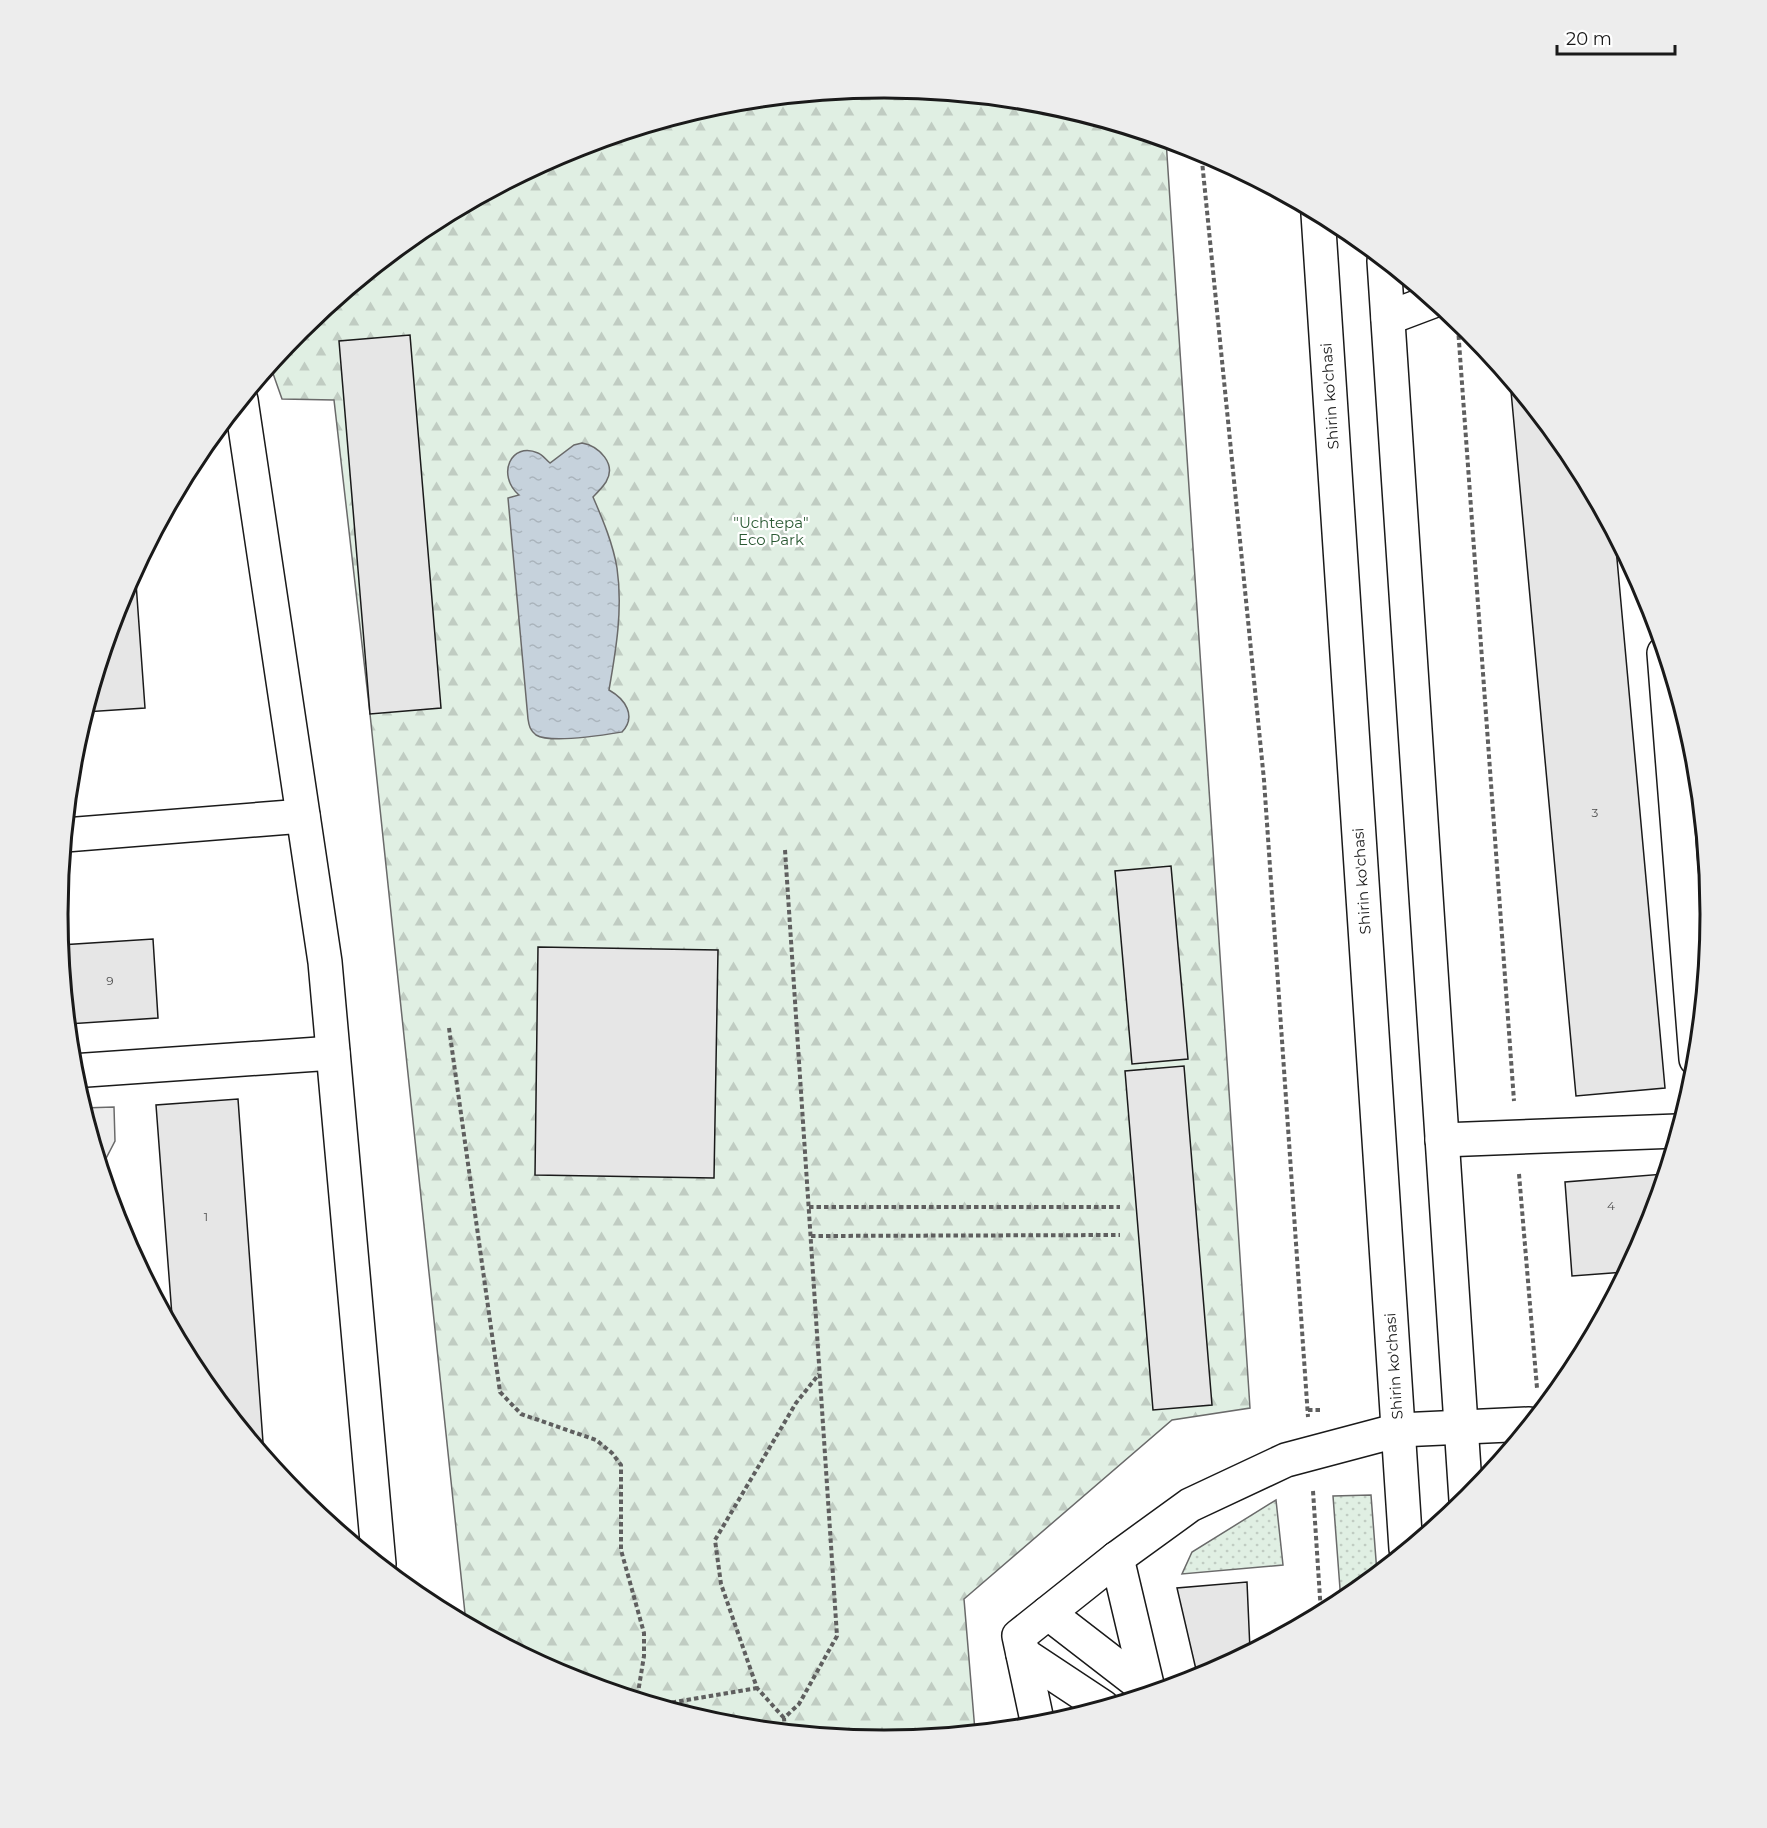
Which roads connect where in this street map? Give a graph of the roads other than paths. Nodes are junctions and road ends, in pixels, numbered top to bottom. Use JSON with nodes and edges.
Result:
{"nodes":[{"id":1,"x":1319,"y":224,"type":"edge"},
{"id":2,"x":1385,"y":271,"type":"edge"},
{"id":3,"x":1426,"y":304,"type":"edge"},
{"id":4,"x":1388,"y":318,"type":"junction"},
{"id":5,"x":242,"y":409,"type":"edge"},
{"id":6,"x":1670,"y":697,"type":"edge"},
{"id":7,"x":303,"y":816,"type":"junction"},
{"id":8,"x":1689,"y":833,"type":"edge"},
{"id":9,"x":71,"y":834,"type":"edge"},
{"id":10,"x":1694,"y":1006,"type":"edge"},
{"id":11,"x":333,"y":1053,"type":"junction"},
{"id":12,"x":83,"y":1070,"type":"edge"},
{"id":13,"x":1670,"y":1131,"type":"edge"},
{"id":14,"x":1442,"y":1140,"type":"junction"},
{"id":15,"x":1531,"y":1410,"type":"edge"},
{"id":16,"x":1461,"y":1427,"type":"junction"},
{"id":17,"x":1399,"y":1430,"type":"junction"},
{"id":18,"x":1465,"y":1486,"type":"edge"},
{"id":19,"x":1406,"y":1541,"type":"edge"},
{"id":20,"x":378,"y":1554,"type":"edge"},
{"id":21,"x":1117,"y":1558,"type":"junction"},
{"id":22,"x":1048,"y":1613,"type":"junction"},
{"id":23,"x":1023,"y":1654,"type":"junction"},
{"id":24,"x":1148,"y":1686,"type":"edge"},
{"id":25,"x":1144,"y":1688,"type":"edge"},
{"id":26,"x":1095,"y":1702,"type":"edge"},
{"id":27,"x":1039,"y":1715,"type":"edge"}],
"edges":[{"from":1,"to":17,"type":"main road","name":"Shirin ko'chasi"},
{"from":2,"to":4,"type":"main road"},
{"from":3,"to":4,"type":"main road"},
{"from":4,"to":14,"type":"main road"},
{"from":5,"to":7,"type":"main road"},
{"from":6,"to":8,"type":"main road"},
{"from":7,"to":9,"type":"main road"},
{"from":7,"to":11,"type":"main road"},
{"from":8,"to":10,"type":"main road"},
{"from":11,"to":12,"type":"main road"},
{"from":11,"to":20,"type":"main road"},
{"from":13,"to":14,"type":"main road"},
{"from":14,"to":16,"type":"main road"},
{"from":15,"to":16,"type":"main road"},
{"from":16,"to":17,"type":"main road"},
{"from":16,"to":18,"type":"main road"},
{"from":17,"to":19,"type":"main road","name":"Shirin ko'chasi"},
{"from":17,"to":21,"type":"main road"},
{"from":21,"to":22,"type":"main road"},
{"from":21,"to":24,"type":"main road"},
{"from":22,"to":23,"type":"main road"},
{"from":22,"to":25,"type":"main road"},
{"from":23,"to":26,"type":"main road"},
{"from":23,"to":27,"type":"main road"}]}
